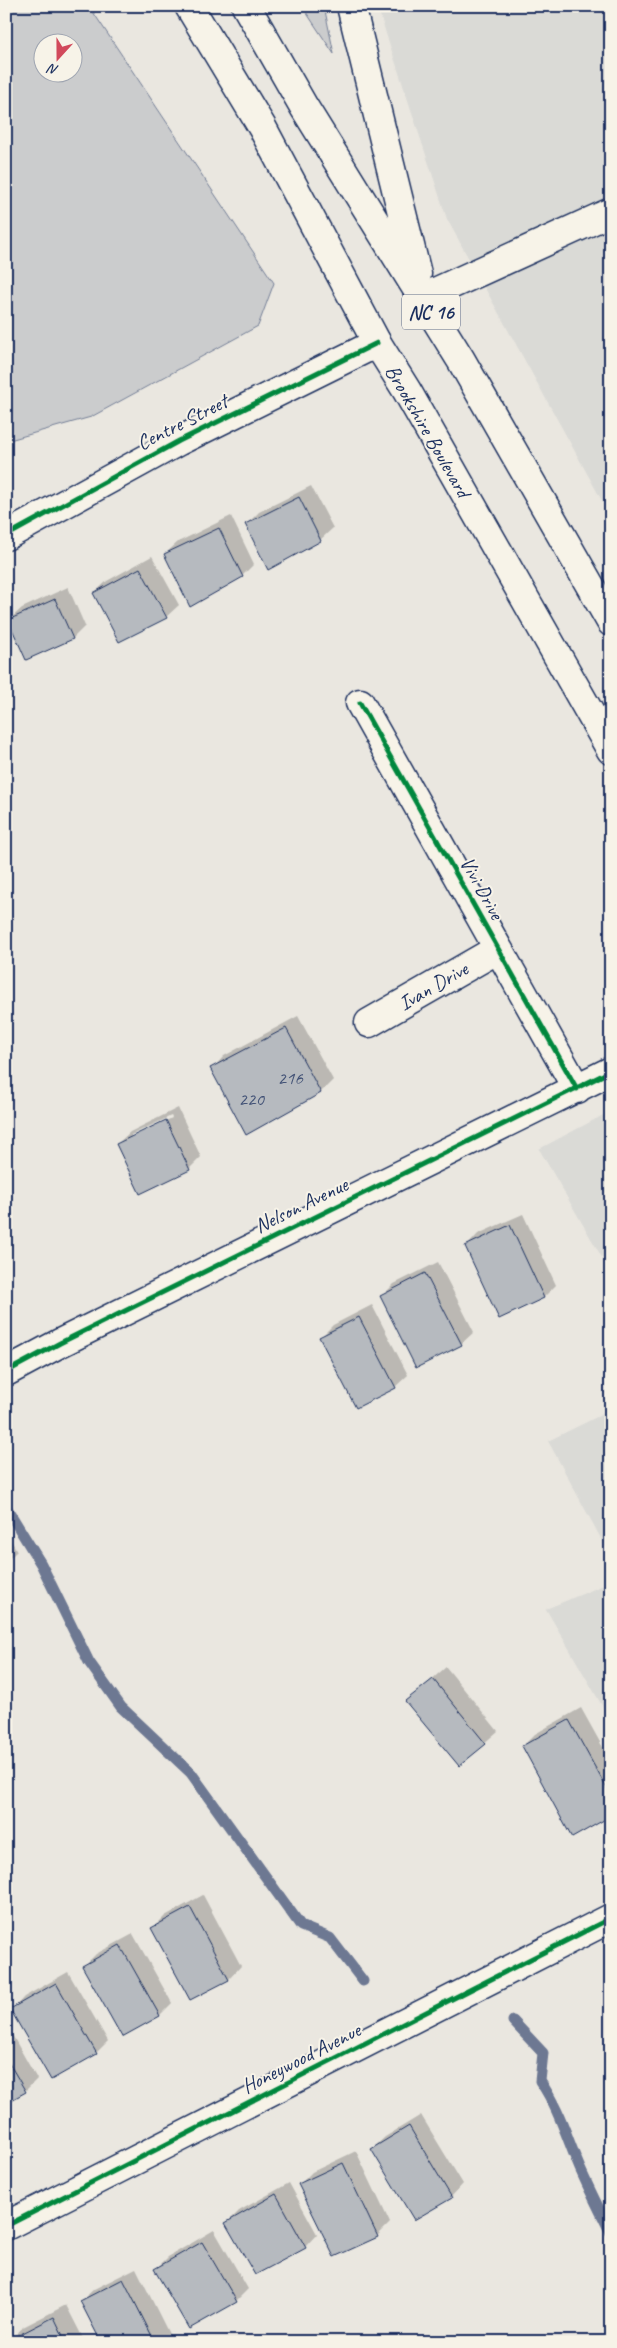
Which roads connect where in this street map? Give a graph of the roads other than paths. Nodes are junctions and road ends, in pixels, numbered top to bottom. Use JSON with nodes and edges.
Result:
{"nodes":[{"id":1,"x":189,"y":6,"type":"edge"},
{"id":2,"x":246,"y":6,"type":"edge"},
{"id":3,"x":351,"y":6,"type":"edge"},
{"id":4,"x":611,"y":212,"type":"edge"},
{"id":5,"x":422,"y":298,"type":"junction"},
{"id":6,"x":377,"y":343,"type":"junction"},
{"id":7,"x":6,"y":536,"type":"edge"},
{"id":8,"x":611,"y":622,"type":"edge"},
{"id":9,"x":360,"y":703,"type":"dead end"},
{"id":10,"x":611,"y":750,"type":"edge"},
{"id":11,"x":498,"y":949,"type":"junction"},
{"id":12,"x":368,"y":1023,"type":"dead end"},
{"id":13,"x":611,"y":1071,"type":"edge"},
{"id":14,"x":577,"y":1089,"type":"junction"},
{"id":15,"x":6,"y":1372,"type":"edge"},
{"id":16,"x":611,"y":1918,"type":"edge"},
{"id":17,"x":6,"y":2226,"type":"edge"}],
"edges":[{"from":1,"to":6,"type":"main road","name":"Brookshire Boulevard","number":"NC 16"},
{"from":2,"to":5,"type":"main road","number":"NC 16"},
{"from":3,"to":5,"type":"main road"},
{"from":4,"to":5,"type":"main road"},
{"from":5,"to":8,"type":"main road","number":"NC 16"},
{"from":6,"to":7,"type":"main road","name":"Centre Street"},
{"from":6,"to":10,"type":"main road","name":"Brookshire Boulevard","number":"NC 16"},
{"from":9,"to":11,"type":"main road","name":"Vivi Drive"},
{"from":11,"to":12,"type":"main road","name":"Ivan Drive"},
{"from":11,"to":14,"type":"main road","name":"Vivi Drive"},
{"from":13,"to":14,"type":"main road","name":"Nelson Avenue"},
{"from":14,"to":15,"type":"main road","name":"Nelson Avenue"},
{"from":16,"to":17,"type":"main road","name":"Honeywood Avenue"}]}
